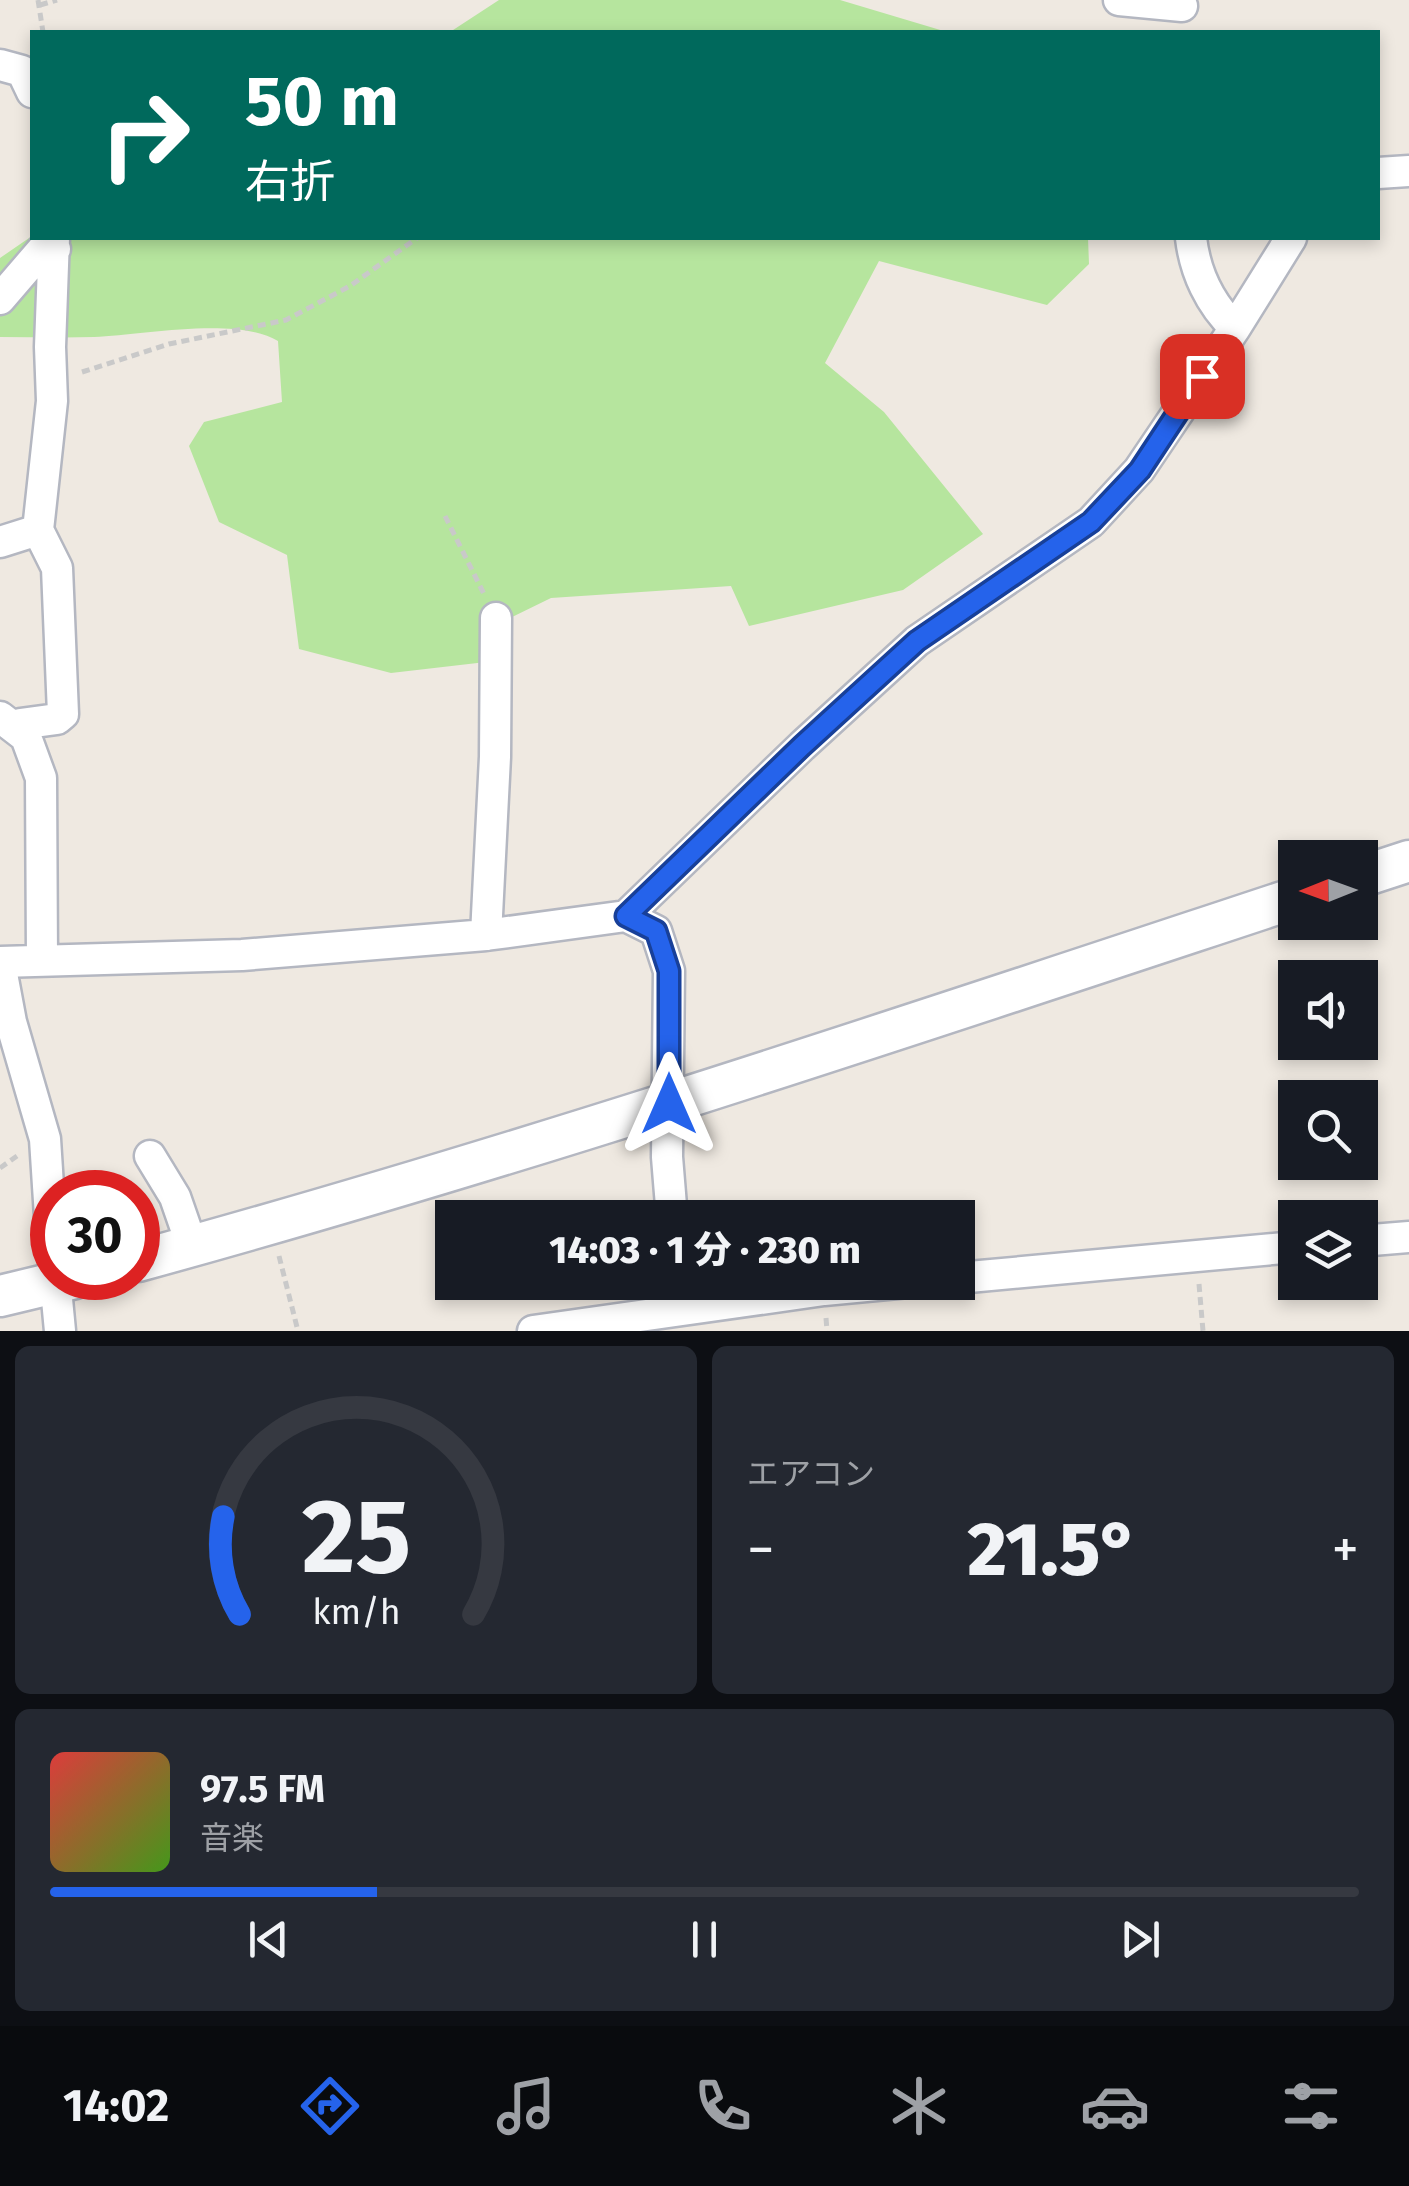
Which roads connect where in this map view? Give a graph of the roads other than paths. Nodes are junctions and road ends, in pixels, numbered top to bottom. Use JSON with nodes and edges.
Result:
{"nodes":[{"id":1,"x":1119,"y":0,"type":"edge"},
{"id":2,"x":1187,"y":13,"type":"edge"},
{"id":3,"x":0,"y":66,"type":"edge"},
{"id":4,"x":30,"y":88,"type":"edge"},
{"id":5,"x":1409,"y":171,"type":"edge"},
{"id":6,"x":1380,"y":173,"type":"edge"},
{"id":7,"x":1191,"y":240,"type":"edge"},
{"id":8,"x":1290,"y":240,"type":"edge"},
{"id":9,"x":55,"y":243,"type":"edge"},
{"id":10,"x":0,"y":299,"type":"edge"},
{"id":11,"x":1235,"y":328,"type":"junction"},
{"id":12,"x":38,"y":530,"type":"junction"},
{"id":13,"x":0,"y":542,"type":"edge"},
{"id":14,"x":496,"y":618,"type":"road end"},
{"id":15,"x":9,"y":724,"type":"edge"},
{"id":16,"x":1409,"y":861,"type":"edge"},
{"id":17,"x":1378,"y":871,"type":"edge"},
{"id":18,"x":1278,"y":904,"type":"edge"},
{"id":19,"x":626,"y":916,"type":"junction"},
{"id":20,"x":486,"y":935,"type":"junction"},
{"id":21,"x":42,"y":960,"type":"junction"},
{"id":22,"x":0,"y":963,"type":"edge"},
{"id":23,"x":669,"y":1104,"type":"junction"},
{"id":24,"x":150,"y":1156,"type":"dead end"},
{"id":25,"x":48,"y":1170,"type":"edge"},
{"id":26,"x":671,"y":1200,"type":"edge"},
{"id":27,"x":1409,"y":1237,"type":"edge"},
{"id":28,"x":1378,"y":1240,"type":"edge"},
{"id":29,"x":192,"y":1246,"type":"junction"},
{"id":30,"x":1278,"y":1249,"type":"edge"},
{"id":31,"x":160,"y":1254,"type":"edge"},
{"id":32,"x":975,"y":1276,"type":"edge"},
{"id":33,"x":30,"y":1284,"type":"edge"},
{"id":34,"x":0,"y":1296,"type":"edge"},
{"id":35,"x":59,"y":1300,"type":"edge"},
{"id":36,"x":661,"y":1300,"type":"edge"},
{"id":37,"x":60,"y":1331,"type":"edge"},
{"id":38,"x":533,"y":1331,"type":"edge"}],
"edges":[{"from":1,"to":2,"type":"street"},
{"from":3,"to":4,"type":"street"},
{"from":5,"to":6,"type":"street"},
{"from":7,"to":11,"type":"street"},
{"from":8,"to":11,"type":"street"},
{"from":9,"to":10,"type":"street"},
{"from":9,"to":12,"type":"street"},
{"from":11,"to":19,"type":"street"},
{"from":12,"to":13,"type":"street"},
{"from":12,"to":15,"type":"street"},
{"from":14,"to":20,"type":"street"},
{"from":15,"to":21,"type":"street"},
{"from":16,"to":17,"type":"street"},
{"from":18,"to":23,"type":"street"},
{"from":19,"to":20,"type":"street"},
{"from":19,"to":23,"type":"street"},
{"from":20,"to":21,"type":"street"},
{"from":21,"to":22,"type":"street"},
{"from":22,"to":25,"type":"street"},
{"from":23,"to":26,"type":"street"},
{"from":23,"to":29,"type":"street"},
{"from":24,"to":29,"type":"street"},
{"from":27,"to":28,"type":"street"},
{"from":29,"to":31,"type":"street"},
{"from":30,"to":32,"type":"street"},
{"from":33,"to":34,"type":"street"},
{"from":35,"to":37,"type":"street"},
{"from":36,"to":38,"type":"street"}]}
